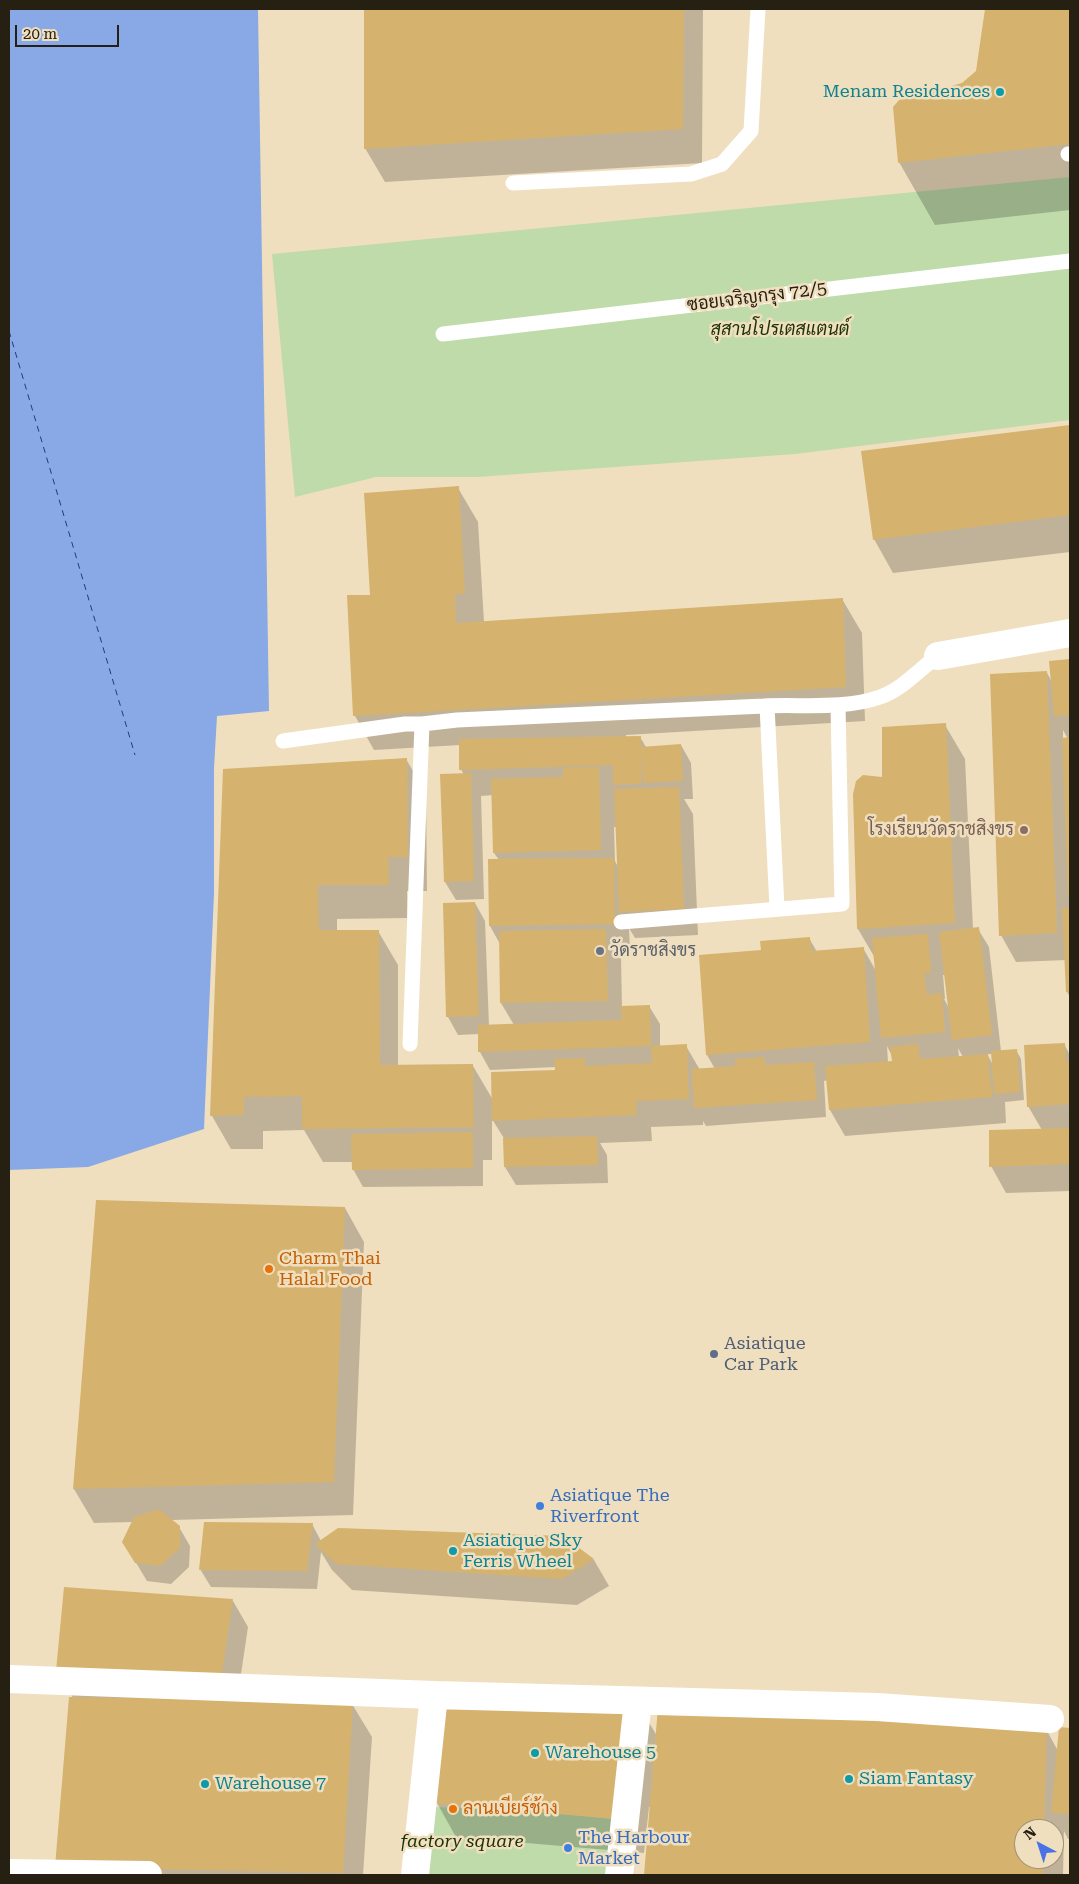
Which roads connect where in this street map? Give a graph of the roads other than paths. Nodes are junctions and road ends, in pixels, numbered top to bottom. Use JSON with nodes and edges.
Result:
{"nodes":[{"id":1,"x":758,"y":9,"type":"edge"},
{"id":2,"x":513,"y":183,"type":"dead end"},
{"id":3,"x":1070,"y":261,"type":"edge"},
{"id":4,"x":443,"y":334,"type":"dead end"},
{"id":5,"x":1070,"y":633,"type":"edge"},
{"id":6,"x":938,"y":656,"type":"joint"},
{"id":7,"x":767,"y":706,"type":"junction"},
{"id":8,"x":838,"y":706,"type":"junction"},
{"id":9,"x":422,"y":724,"type":"junction"},
{"id":10,"x":283,"y":741,"type":"dead end"},
{"id":11,"x":777,"y":908,"type":"junction"},
{"id":12,"x":621,"y":922,"type":"dead end"},
{"id":13,"x":410,"y":1044,"type":"dead end"},
{"id":14,"x":9,"y":1679,"type":"edge"},
{"id":15,"x":434,"y":1696,"type":"junction"},
{"id":16,"x":638,"y":1701,"type":"junction"},
{"id":17,"x":1050,"y":1719,"type":"dead end"},
{"id":18,"x":9,"y":1873,"type":"edge"},
{"id":19,"x":148,"y":1875,"type":"edge"},
{"id":20,"x":415,"y":1875,"type":"edge"},
{"id":21,"x":619,"y":1875,"type":"edge"}],
"edges":[{"from":1,"to":2,"type":"lane"},
{"from":3,"to":4,"type":"lane","name":"ซอยเจริญกรุง 72/5"},
{"from":5,"to":6,"type":"street"},
{"from":6,"to":8,"type":"lane"},
{"from":7,"to":8,"type":"lane"},
{"from":7,"to":9,"type":"lane"},
{"from":7,"to":11,"type":"lane"},
{"from":8,"to":11,"type":"lane"},
{"from":9,"to":10,"type":"lane"},
{"from":9,"to":13,"type":"lane"},
{"from":11,"to":12,"type":"lane"},
{"from":14,"to":15,"type":"street"},
{"from":15,"to":16,"type":"street"},
{"from":15,"to":20,"type":"street"},
{"from":16,"to":17,"type":"street"},
{"from":16,"to":21,"type":"street"},
{"from":18,"to":19,"type":"street"}]}
